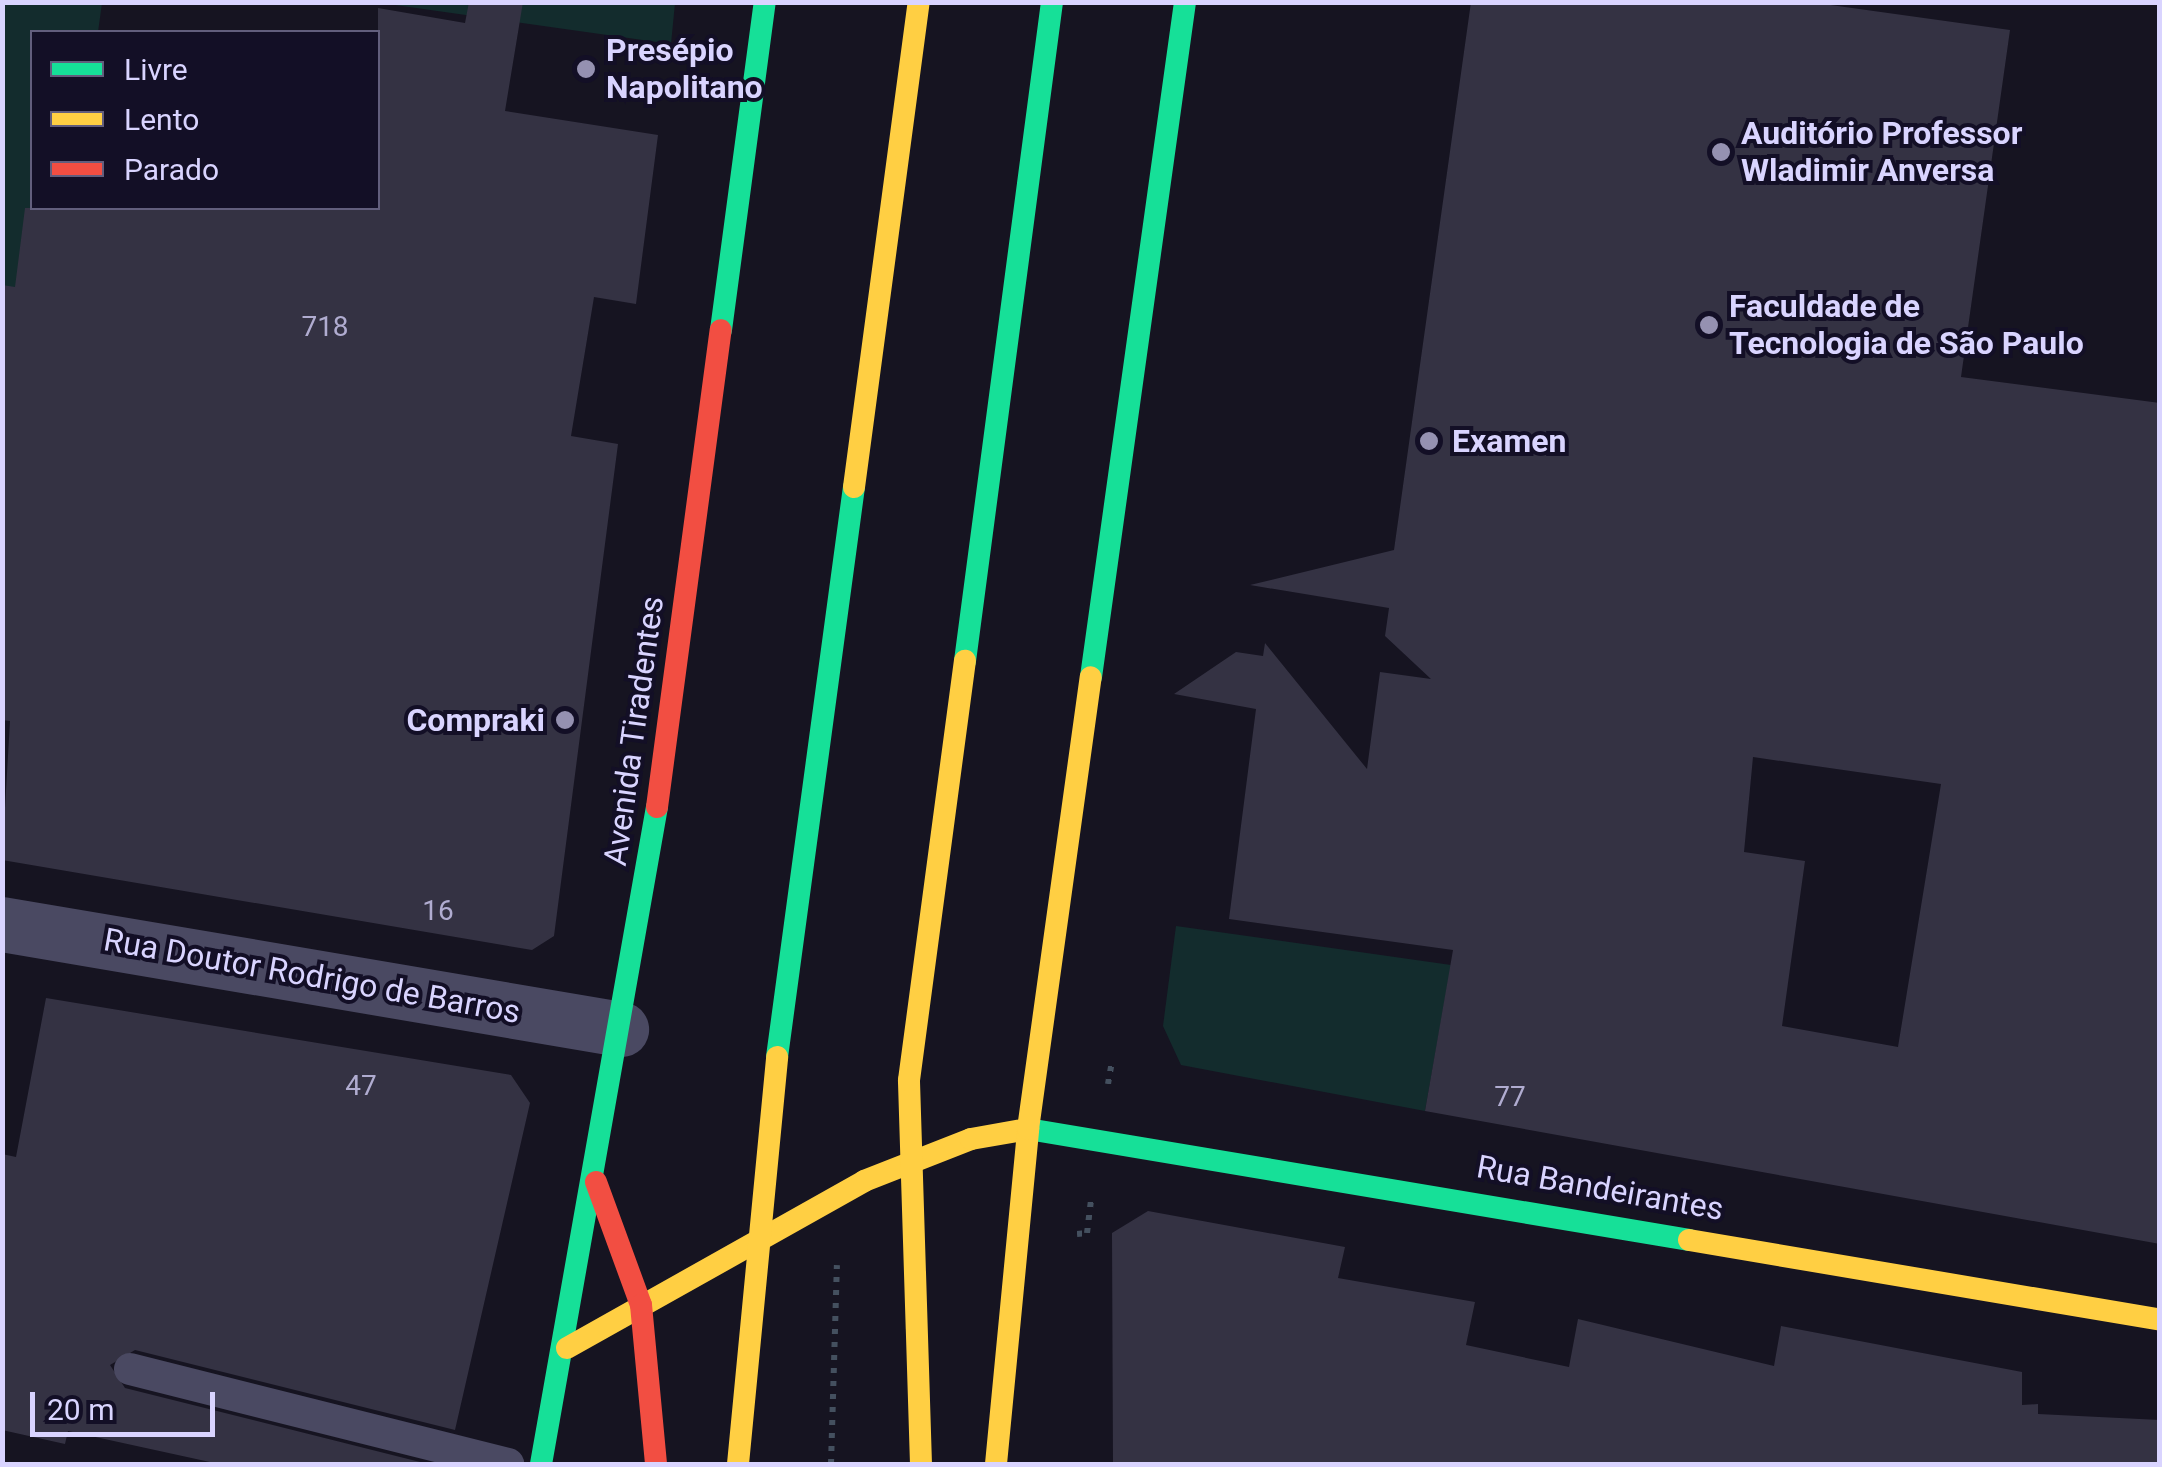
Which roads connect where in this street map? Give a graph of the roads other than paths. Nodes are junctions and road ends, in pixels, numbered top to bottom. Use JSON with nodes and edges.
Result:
{"nodes":[{"id":1,"x":765,"y":2,"type":"edge"},
{"id":2,"x":919,"y":2,"type":"edge"},
{"id":3,"x":1052,"y":2,"type":"edge"},
{"id":4,"x":1184,"y":2,"type":"edge"},
{"id":5,"x":2,"y":924,"type":"edge"},
{"id":6,"x":621,"y":1029,"type":"junction"},
{"id":7,"x":1028,"y":1129,"type":"junction"},
{"id":8,"x":907,"y":1164,"type":"junction"},
{"id":9,"x":596,"y":1182,"type":"junction"},
{"id":10,"x":753,"y":1238,"type":"junction"},
{"id":11,"x":641,"y":1305,"type":"junction"},
{"id":12,"x":2160,"y":1320,"type":"edge"},
{"id":13,"x":567,"y":1348,"type":"junction"},
{"id":14,"x":130,"y":1369,"type":"dead end"},
{"id":15,"x":508,"y":1464,"type":"edge"},
{"id":16,"x":541,"y":1464,"type":"edge"},
{"id":17,"x":656,"y":1464,"type":"edge"},
{"id":18,"x":738,"y":1464,"type":"edge"},
{"id":19,"x":921,"y":1464,"type":"edge"},
{"id":20,"x":996,"y":1464,"type":"edge"}],
"edges":[{"from":1,"to":6,"type":"main road","name":"Avenida Tiradentes"},
{"from":2,"to":10,"type":"main road"},
{"from":3,"to":8,"type":"main road"},
{"from":4,"to":7,"type":"main road"},
{"from":5,"to":6,"type":"street","name":"Rua Doutor Rodrigo de Barros"},
{"from":6,"to":9,"type":"main road","name":"Avenida Tiradentes"},
{"from":7,"to":8,"type":"main road"},
{"from":7,"to":12,"type":"main road","name":"Rua Bandeirantes"},
{"from":7,"to":20,"type":"main road"},
{"from":8,"to":10,"type":"main road"},
{"from":8,"to":19,"type":"main road"},
{"from":9,"to":11,"type":"main road"},
{"from":9,"to":13,"type":"main road","name":"Avenida Tiradentes"},
{"from":10,"to":11,"type":"main road"},
{"from":10,"to":18,"type":"main road"},
{"from":11,"to":13,"type":"main road"},
{"from":11,"to":17,"type":"main road"},
{"from":13,"to":16,"type":"main road","name":"Avenida Tiradentes"},
{"from":14,"to":15,"type":"lane"}]}
